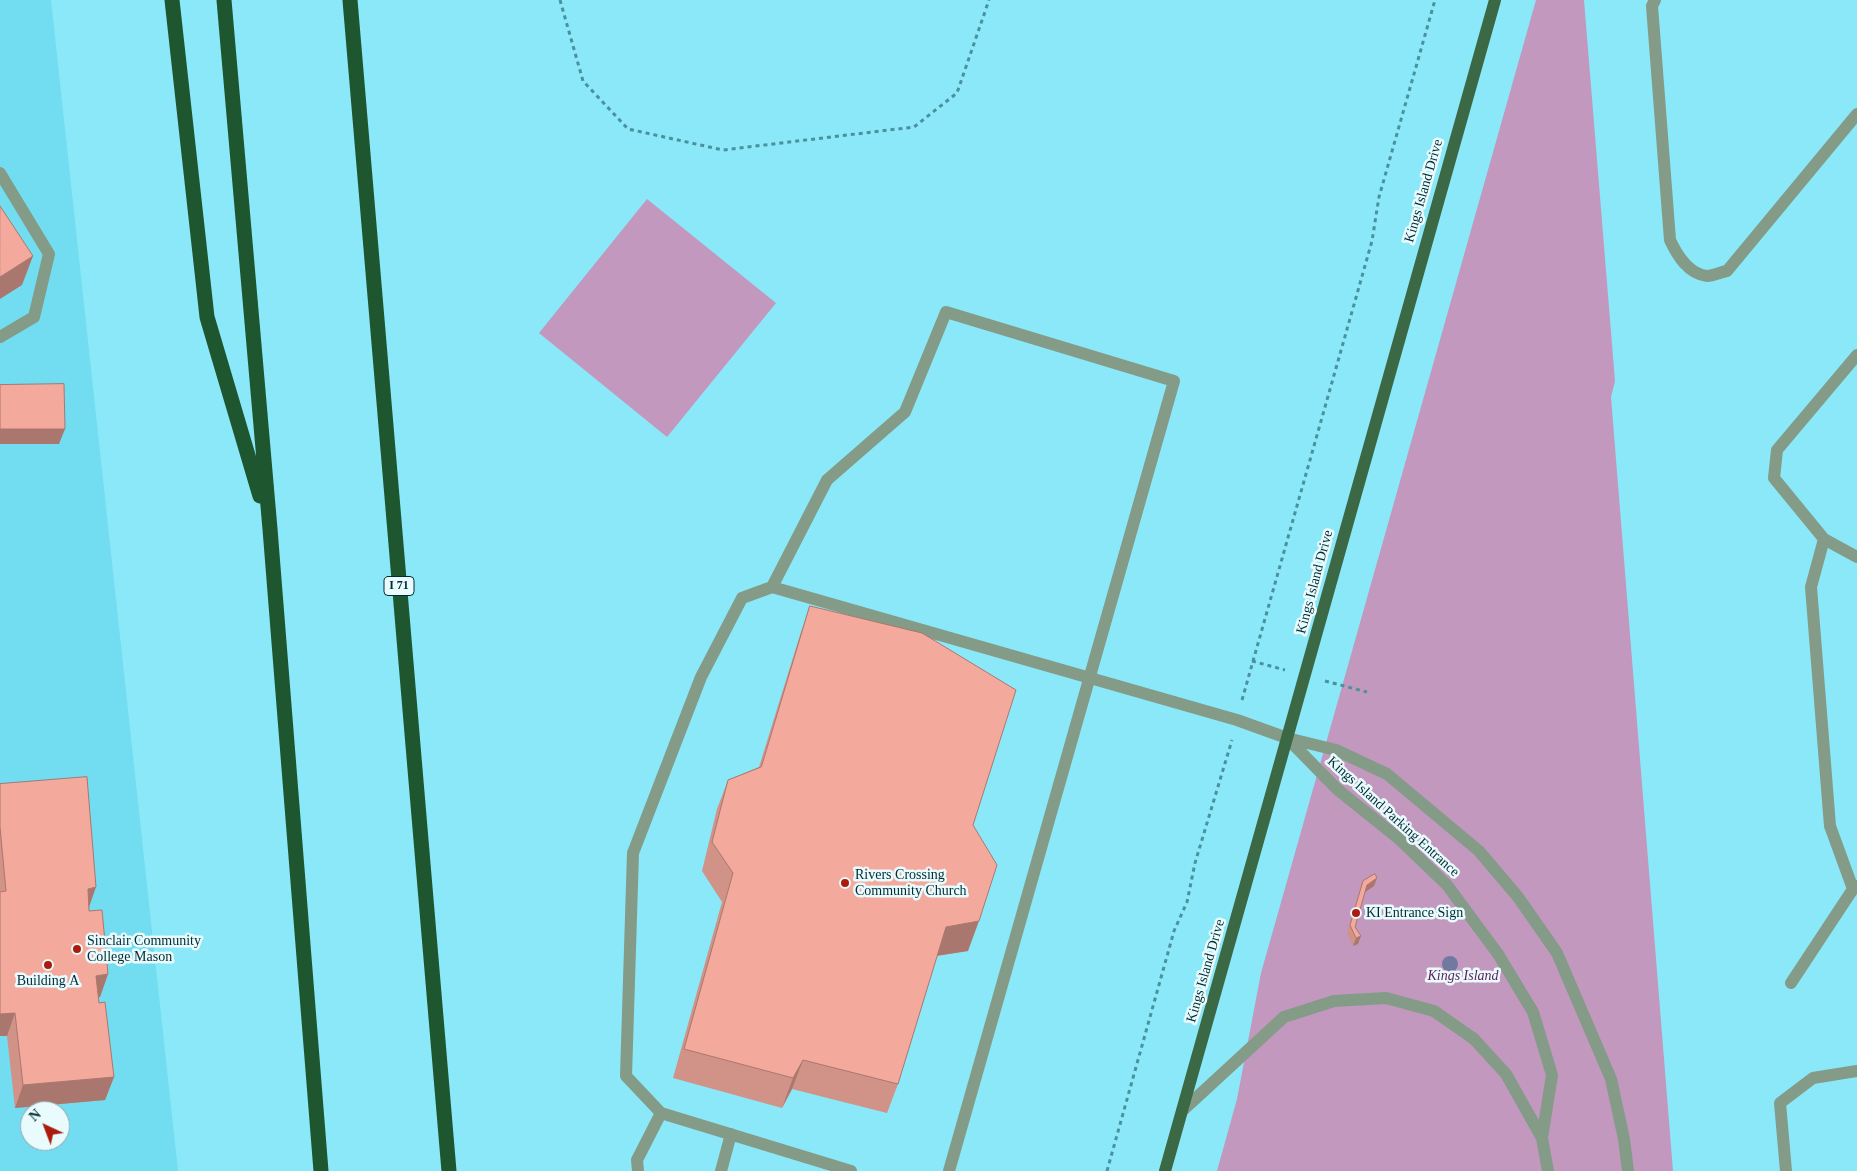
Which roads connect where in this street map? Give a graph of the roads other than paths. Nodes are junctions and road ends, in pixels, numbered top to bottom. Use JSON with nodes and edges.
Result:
{"nodes":[{"id":1,"x":172,"y":0,"type":"edge"},
{"id":2,"x":224,"y":0,"type":"edge"},
{"id":3,"x":350,"y":0,"type":"edge"},
{"id":4,"x":1494,"y":0,"type":"edge"},
{"id":5,"x":1655,"y":0,"type":"edge"},
{"id":6,"x":1857,"y":114,"type":"edge"},
{"id":7,"x":0,"y":173,"type":"edge"},
{"id":8,"x":0,"y":337,"type":"edge"},
{"id":9,"x":1857,"y":355,"type":"edge"},
{"id":10,"x":270,"y":530,"type":"junction"},
{"id":11,"x":1824,"y":540,"type":"junction"},
{"id":12,"x":1857,"y":557,"type":"edge"},
{"id":13,"x":772,"y":587,"type":"junction"},
{"id":14,"x":1090,"y":678,"type":"junction"},
{"id":15,"x":1287,"y":738,"type":"junction"},
{"id":16,"x":1855,"y":887,"type":"edge"},
{"id":17,"x":1791,"y":982,"type":"dead end"},
{"id":18,"x":1857,"y":1071,"type":"edge"},
{"id":19,"x":1182,"y":1111,"type":"junction"},
{"id":20,"x":661,"y":1113,"type":"junction"},
{"id":21,"x":731,"y":1134,"type":"junction"},
{"id":22,"x":1542,"y":1138,"type":"junction"},
{"id":23,"x":813,"y":1165,"type":"edge"},
{"id":24,"x":321,"y":1171,"type":"edge"},
{"id":25,"x":449,"y":1171,"type":"edge"},
{"id":26,"x":638,"y":1171,"type":"edge"},
{"id":27,"x":721,"y":1171,"type":"edge"},
{"id":28,"x":851,"y":1171,"type":"edge"},
{"id":29,"x":949,"y":1171,"type":"edge"},
{"id":30,"x":1165,"y":1171,"type":"edge"},
{"id":31,"x":1548,"y":1171,"type":"edge"},
{"id":32,"x":1628,"y":1171,"type":"edge"},
{"id":33,"x":1786,"y":1171,"type":"edge"}],
"edges":[{"from":1,"to":10,"type":"highway"},
{"from":2,"to":10,"type":"highway"},
{"from":3,"to":25,"type":"highway","number":"I 71"},
{"from":4,"to":15,"type":"main road","name":"Kings Island Drive"},
{"from":5,"to":6,"type":"lane"},
{"from":7,"to":8,"type":"lane"},
{"from":9,"to":11,"type":"lane"},
{"from":10,"to":24,"type":"highway"},
{"from":11,"to":12,"type":"lane"},
{"from":11,"to":16,"type":"lane"},
{"from":13,"to":14,"type":"lane"},
{"from":13,"to":14,"type":"lane"},
{"from":13,"to":20,"type":"lane"},
{"from":14,"to":15,"type":"lane"},
{"from":14,"to":29,"type":"lane"},
{"from":15,"to":19,"type":"main road","name":"Kings Island Drive"},
{"from":15,"to":22,"type":"lane","name":"Kings Island Parking Entrance"},
{"from":15,"to":32,"type":"lane"},
{"from":16,"to":17,"type":"lane"},
{"from":18,"to":33,"type":"lane"},
{"from":19,"to":22,"type":"lane"},
{"from":19,"to":30,"type":"main road","name":"Kings Island Drive"},
{"from":20,"to":21,"type":"lane"},
{"from":20,"to":26,"type":"lane"},
{"from":21,"to":23,"type":"lane"},
{"from":21,"to":27,"type":"lane"},
{"from":22,"to":31,"type":"lane","name":"Kings Island Parking Entrance"},
{"from":23,"to":28,"type":"lane"}]}
